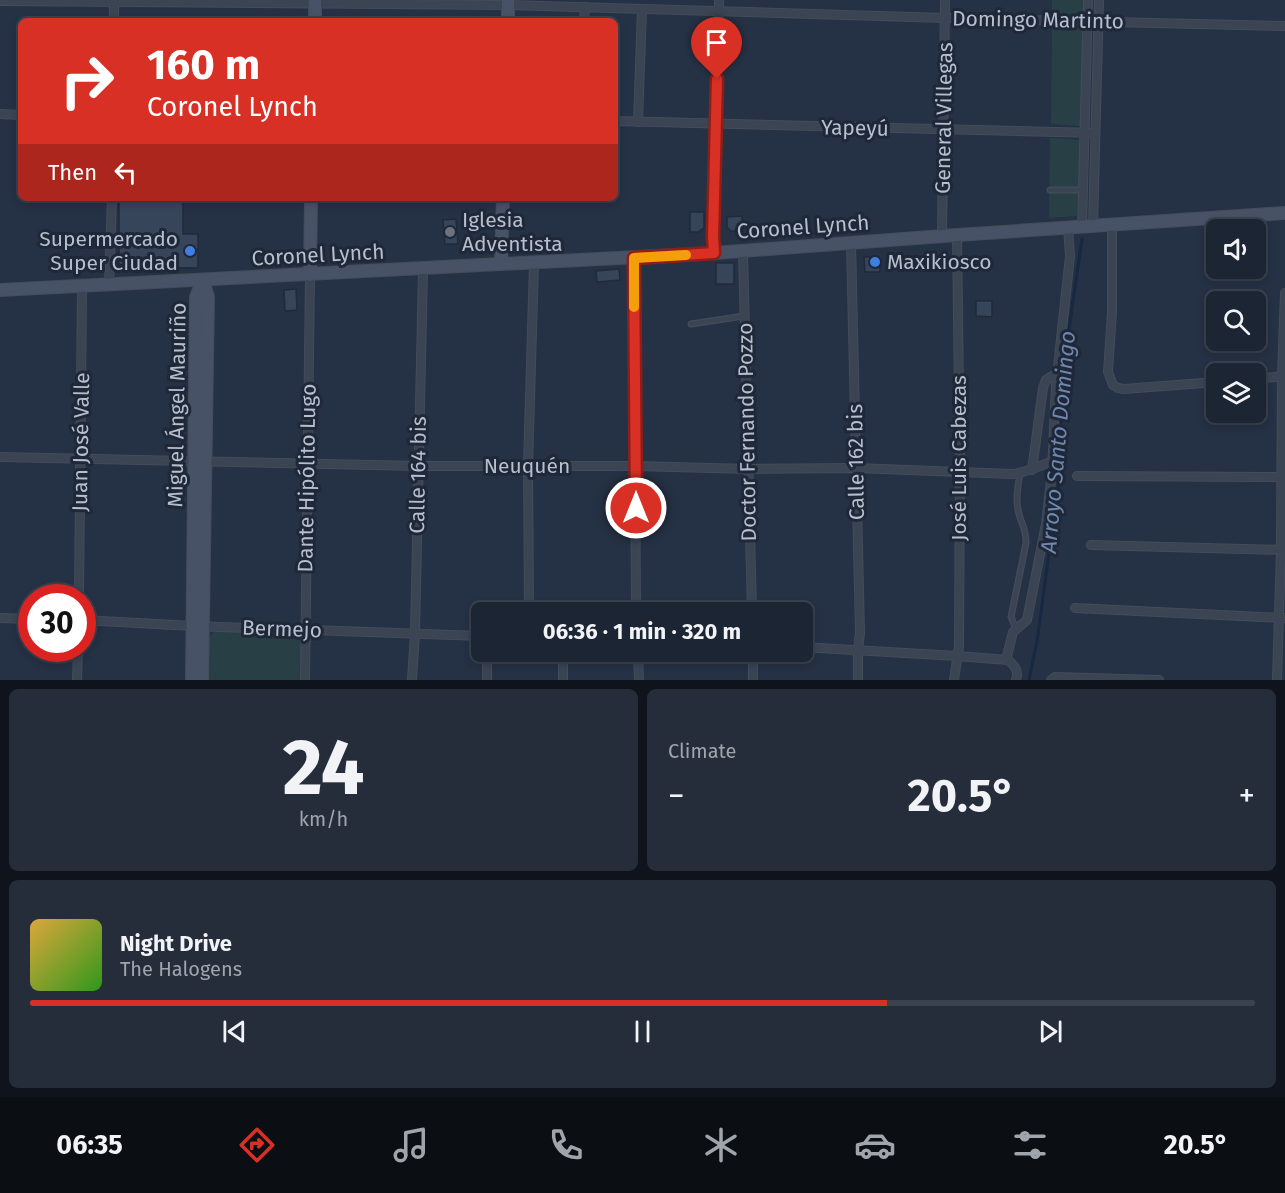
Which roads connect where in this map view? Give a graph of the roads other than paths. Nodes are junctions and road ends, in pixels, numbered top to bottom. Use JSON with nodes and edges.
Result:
{"nodes":[{"id":1,"x":719,"y":0,"type":"edge"},
{"id":2,"x":945,"y":0,"type":"edge"},
{"id":3,"x":1088,"y":0,"type":"edge"},
{"id":4,"x":1099,"y":0,"type":"edge"},
{"id":5,"x":0,"y":1,"type":"edge"},
{"id":6,"x":114,"y":1,"type":"edge"},
{"id":7,"x":315,"y":2,"type":"edge"},
{"id":8,"x":508,"y":2,"type":"edge"},
{"id":9,"x":585,"y":7,"type":"junction"},
{"id":10,"x":642,"y":9,"type":"junction"},
{"id":11,"x":718,"y":10,"type":"junction"},
{"id":12,"x":114,"y":18,"type":"edge"},
{"id":13,"x":315,"y":18,"type":"edge"},
{"id":14,"x":508,"y":18,"type":"edge"},
{"id":15,"x":584,"y":18,"type":"edge"},
{"id":16,"x":945,"y":18,"type":"junction"},
{"id":17,"x":1088,"y":21,"type":"junction"},
{"id":18,"x":1098,"y":22,"type":"junction"},
{"id":19,"x":1285,"y":26,"type":"edge"},
{"id":20,"x":0,"y":114,"type":"edge"},
{"id":21,"x":18,"y":115,"type":"edge"},
{"id":22,"x":618,"y":121,"type":"edge"},
{"id":23,"x":638,"y":122,"type":"junction"},
{"id":24,"x":715,"y":124,"type":"junction"},
{"id":25,"x":944,"y":130,"type":"junction"},
{"id":26,"x":1084,"y":133,"type":"junction"},
{"id":27,"x":1095,"y":133,"type":"junction"},
{"id":28,"x":1050,"y":190,"type":"dead end"},
{"id":29,"x":1083,"y":190,"type":"junction"},
{"id":30,"x":112,"y":201,"type":"edge"},
{"id":31,"x":311,"y":201,"type":"edge"},
{"id":32,"x":503,"y":201,"type":"edge"},
{"id":33,"x":1285,"y":213,"type":"edge"},
{"id":34,"x":1112,"y":225,"type":"junction"},
{"id":35,"x":1088,"y":226,"type":"junction"},
{"id":36,"x":1068,"y":227,"type":"junction"},
{"id":37,"x":957,"y":235,"type":"junction"},
{"id":38,"x":942,"y":236,"type":"junction"},
{"id":39,"x":851,"y":243,"type":"junction"},
{"id":40,"x":743,"y":251,"type":"junction"},
{"id":41,"x":714,"y":253,"type":"junction"},
{"id":42,"x":634,"y":258,"type":"junction"},
{"id":43,"x":534,"y":263,"type":"junction"},
{"id":44,"x":501,"y":264,"type":"junction"},
{"id":45,"x":423,"y":269,"type":"junction"},
{"id":46,"x":310,"y":275,"type":"junction"},
{"id":47,"x":203,"y":280,"type":"junction"},
{"id":48,"x":109,"y":285,"type":"junction"},
{"id":49,"x":82,"y":286,"type":"junction"},
{"id":50,"x":0,"y":290,"type":"edge"},
{"id":51,"x":1285,"y":293,"type":"edge"},
{"id":52,"x":744,"y":316,"type":"junction"},
{"id":53,"x":691,"y":324,"type":"dead end"},
{"id":54,"x":1057,"y":373,"type":"junction"},
{"id":55,"x":1284,"y":376,"type":"edge"},
{"id":56,"x":1266,"y":377,"type":"edge"},
{"id":57,"x":1206,"y":383,"type":"edge"},
{"id":58,"x":0,"y":457,"type":"edge"},
{"id":59,"x":81,"y":458,"type":"junction"},
{"id":60,"x":1052,"y":460,"type":"junction"},
{"id":61,"x":200,"y":462,"type":"junction"},
{"id":62,"x":308,"y":464,"type":"junction"},
{"id":63,"x":418,"y":466,"type":"junction"},
{"id":64,"x":528,"y":466,"type":"junction"},
{"id":65,"x":635,"y":466,"type":"junction"},
{"id":66,"x":856,"y":468,"type":"junction"},
{"id":67,"x":748,"y":469,"type":"junction"},
{"id":68,"x":1032,"y":470,"type":"junction"},
{"id":69,"x":960,"y":471,"type":"junction"},
{"id":70,"x":1020,"y":473,"type":"junction"},
{"id":71,"x":1077,"y":476,"type":"dead end"},
{"id":72,"x":1283,"y":477,"type":"edge"},
{"id":73,"x":1090,"y":545,"type":"dead end"},
{"id":74,"x":1283,"y":550,"type":"edge"},
{"id":75,"x":79,"y":584,"type":"edge"},
{"id":76,"x":529,"y":602,"type":"edge"},
{"id":77,"x":636,"y":602,"type":"edge"},
{"id":78,"x":752,"y":602,"type":"edge"},
{"id":79,"x":1075,"y":608,"type":"dead end"},
{"id":80,"x":0,"y":618,"type":"edge"},
{"id":81,"x":1282,"y":618,"type":"edge"},
{"id":82,"x":18,"y":619,"type":"edge"},
{"id":83,"x":96,"y":621,"type":"edge"},
{"id":84,"x":198,"y":626,"type":"junction"},
{"id":85,"x":1016,"y":629,"type":"junction"},
{"id":86,"x":305,"y":630,"type":"junction"},
{"id":87,"x":415,"y":633,"type":"junction"},
{"id":88,"x":471,"y":636,"type":"edge"},
{"id":89,"x":813,"y":647,"type":"edge"},
{"id":90,"x":858,"y":649,"type":"junction"},
{"id":91,"x":957,"y":656,"type":"junction"},
{"id":92,"x":1008,"y":660,"type":"junction"},
{"id":93,"x":78,"y":662,"type":"edge"},
{"id":94,"x":488,"y":662,"type":"edge"},
{"id":95,"x":563,"y":662,"type":"edge"},
{"id":96,"x":638,"y":662,"type":"edge"},
{"id":97,"x":753,"y":662,"type":"edge"},
{"id":98,"x":77,"y":680,"type":"edge"},
{"id":99,"x":192,"y":680,"type":"edge"},
{"id":100,"x":202,"y":680,"type":"edge"},
{"id":101,"x":305,"y":680,"type":"edge"},
{"id":102,"x":412,"y":680,"type":"edge"},
{"id":103,"x":487,"y":680,"type":"edge"},
{"id":104,"x":563,"y":680,"type":"edge"},
{"id":105,"x":639,"y":680,"type":"edge"},
{"id":106,"x":753,"y":680,"type":"edge"},
{"id":107,"x":858,"y":680,"type":"edge"},
{"id":108,"x":954,"y":680,"type":"edge"},
{"id":109,"x":1016,"y":680,"type":"edge"},
{"id":110,"x":1051,"y":680,"type":"edge"},
{"id":111,"x":1159,"y":680,"type":"edge"},
{"id":112,"x":1277,"y":680,"type":"edge"}],
"edges":[{"from":1,"to":11,"type":"street"},
{"from":2,"to":16,"type":"street","name":"General Villegas"},
{"from":3,"to":17,"type":"street"},
{"from":4,"to":18,"type":"street"},
{"from":5,"to":6,"type":"street","name":"Domingo Martinto"},
{"from":6,"to":7,"type":"street","name":"Domingo Martinto"},
{"from":6,"to":12,"type":"street"},
{"from":7,"to":8,"type":"street","name":"Domingo Martinto"},
{"from":7,"to":13,"type":"street"},
{"from":8,"to":9,"type":"street","name":"Domingo Martinto"},
{"from":8,"to":14,"type":"street"},
{"from":9,"to":10,"type":"street","name":"Domingo Martinto"},
{"from":9,"to":15,"type":"street"},
{"from":10,"to":11,"type":"street","name":"Domingo Martinto"},
{"from":10,"to":23,"type":"street"},
{"from":11,"to":16,"type":"street","name":"Domingo Martinto"},
{"from":11,"to":24,"type":"street"},
{"from":16,"to":17,"type":"street","name":"Domingo Martinto"},
{"from":16,"to":25,"type":"street","name":"General Villegas"},
{"from":17,"to":18,"type":"street","name":"Domingo Martinto"},
{"from":17,"to":26,"type":"street"},
{"from":18,"to":19,"type":"street","name":"Domingo Martinto"},
{"from":18,"to":27,"type":"street"},
{"from":20,"to":21,"type":"street"},
{"from":22,"to":23,"type":"street","name":"Yapeyú"},
{"from":23,"to":24,"type":"street","name":"Yapeyú"},
{"from":24,"to":25,"type":"street","name":"Yapeyú"},
{"from":24,"to":41,"type":"street"},
{"from":25,"to":26,"type":"street","name":"Yapeyú"},
{"from":25,"to":38,"type":"street","name":"General Villegas"},
{"from":26,"to":27,"type":"street","name":"Yapeyú"},
{"from":26,"to":29,"type":"street"},
{"from":27,"to":35,"type":"street"},
{"from":28,"to":29,"type":"lane"},
{"from":29,"to":35,"type":"street"},
{"from":30,"to":48,"type":"street"},
{"from":31,"to":46,"type":"street"},
{"from":32,"to":44,"type":"street"},
{"from":33,"to":34,"type":"street","name":"Coronel Lynch"},
{"from":34,"to":35,"type":"street","name":"Coronel Lynch"},
{"from":34,"to":57,"type":"street"},
{"from":35,"to":36,"type":"street","name":"Coronel Lynch"},
{"from":36,"to":37,"type":"street","name":"Coronel Lynch"},
{"from":36,"to":54,"type":"street"},
{"from":37,"to":38,"type":"street","name":"Coronel Lynch"},
{"from":37,"to":69,"type":"street","name":"José Luis Cabezas"},
{"from":38,"to":39,"type":"street","name":"Coronel Lynch"},
{"from":39,"to":40,"type":"street","name":"Coronel Lynch"},
{"from":39,"to":66,"type":"street","name":"Calle 162 bis"},
{"from":40,"to":41,"type":"street","name":"Coronel Lynch"},
{"from":40,"to":52,"type":"street","name":"Doctor Fernando Pozzo"},
{"from":41,"to":42,"type":"street","name":"Coronel Lynch"},
{"from":42,"to":43,"type":"street","name":"Coronel Lynch"},
{"from":42,"to":65,"type":"street"},
{"from":43,"to":44,"type":"street","name":"Coronel Lynch"},
{"from":43,"to":64,"type":"street"},
{"from":44,"to":45,"type":"street","name":"Coronel Lynch"},
{"from":45,"to":46,"type":"street","name":"Coronel Lynch"},
{"from":45,"to":63,"type":"street","name":"Calle 164 bis"},
{"from":46,"to":47,"type":"street","name":"Coronel Lynch"},
{"from":46,"to":62,"type":"street","name":"Dante Hipólito Lugo"},
{"from":47,"to":48,"type":"street","name":"Coronel Lynch"},
{"from":47,"to":61,"type":"street","name":"Miguel Ángel Mauriño"},
{"from":48,"to":49,"type":"street","name":"Coronel Lynch"},
{"from":49,"to":50,"type":"street","name":"Coronel Lynch"},
{"from":49,"to":59,"type":"street","name":"Juan José Valle"},
{"from":51,"to":55,"type":"street"},
{"from":52,"to":53,"type":"lane"},
{"from":52,"to":67,"type":"street","name":"Doctor Fernando Pozzo"},
{"from":54,"to":60,"type":"street"},
{"from":54,"to":68,"type":"street"},
{"from":55,"to":56,"type":"street"},
{"from":55,"to":72,"type":"street"},
{"from":58,"to":59,"type":"street","name":"Neuquén"},
{"from":59,"to":61,"type":"street","name":"Neuquén"},
{"from":59,"to":75,"type":"street","name":"Juan José Valle"},
{"from":60,"to":68,"type":"street","name":"Neuquén"},
{"from":60,"to":85,"type":"street"},
{"from":61,"to":62,"type":"street","name":"Neuquén"},
{"from":61,"to":84,"type":"street","name":"Miguel Ángel Mauriño"},
{"from":62,"to":63,"type":"street","name":"Neuquén"},
{"from":62,"to":86,"type":"street","name":"Dante Hipólito Lugo"},
{"from":63,"to":64,"type":"street","name":"Neuquén"},
{"from":63,"to":87,"type":"street","name":"Calle 164 bis"},
{"from":64,"to":65,"type":"street","name":"Neuquén"},
{"from":64,"to":76,"type":"street"},
{"from":65,"to":67,"type":"street","name":"Neuquén"},
{"from":65,"to":77,"type":"street"},
{"from":66,"to":67,"type":"street","name":"Neuquén"},
{"from":66,"to":69,"type":"street","name":"Neuquén"},
{"from":66,"to":90,"type":"street","name":"Calle 162 bis"},
{"from":67,"to":78,"type":"street","name":"Doctor Fernando Pozzo"},
{"from":68,"to":70,"type":"street","name":"Neuquén"},
{"from":69,"to":70,"type":"street","name":"Neuquén"},
{"from":69,"to":91,"type":"street","name":"José Luis Cabezas"},
{"from":70,"to":85,"type":"lane"},
{"from":71,"to":72,"type":"street"},
{"from":72,"to":74,"type":"street"},
{"from":73,"to":74,"type":"street"},
{"from":74,"to":81,"type":"street"},
{"from":79,"to":81,"type":"street"},
{"from":80,"to":82,"type":"street"},
{"from":81,"to":112,"type":"street"},
{"from":83,"to":84,"type":"street","name":"Bermejo"},
{"from":84,"to":86,"type":"street","name":"Bermejo"},
{"from":84,"to":99,"type":"street","name":"Miguel Ángel Mauriño"},
{"from":84,"to":100,"type":"street","name":"Miguel Ángel Mauriño"},
{"from":85,"to":92,"type":"street"},
{"from":86,"to":87,"type":"street","name":"Bermejo"},
{"from":86,"to":101,"type":"street","name":"Dante Hipólito Lugo"},
{"from":87,"to":88,"type":"street","name":"Bermejo"},
{"from":87,"to":102,"type":"street","name":"Calle 164 bis"},
{"from":89,"to":90,"type":"street"},
{"from":90,"to":91,"type":"street"},
{"from":90,"to":107,"type":"street","name":"Calle 162 bis"},
{"from":91,"to":92,"type":"street"},
{"from":91,"to":108,"type":"street","name":"José Luis Cabezas"},
{"from":92,"to":109,"type":"street"},
{"from":93,"to":98,"type":"street"},
{"from":94,"to":103,"type":"street"},
{"from":95,"to":104,"type":"street"},
{"from":96,"to":105,"type":"street"},
{"from":97,"to":106,"type":"street"},
{"from":110,"to":111,"type":"street"}]}
